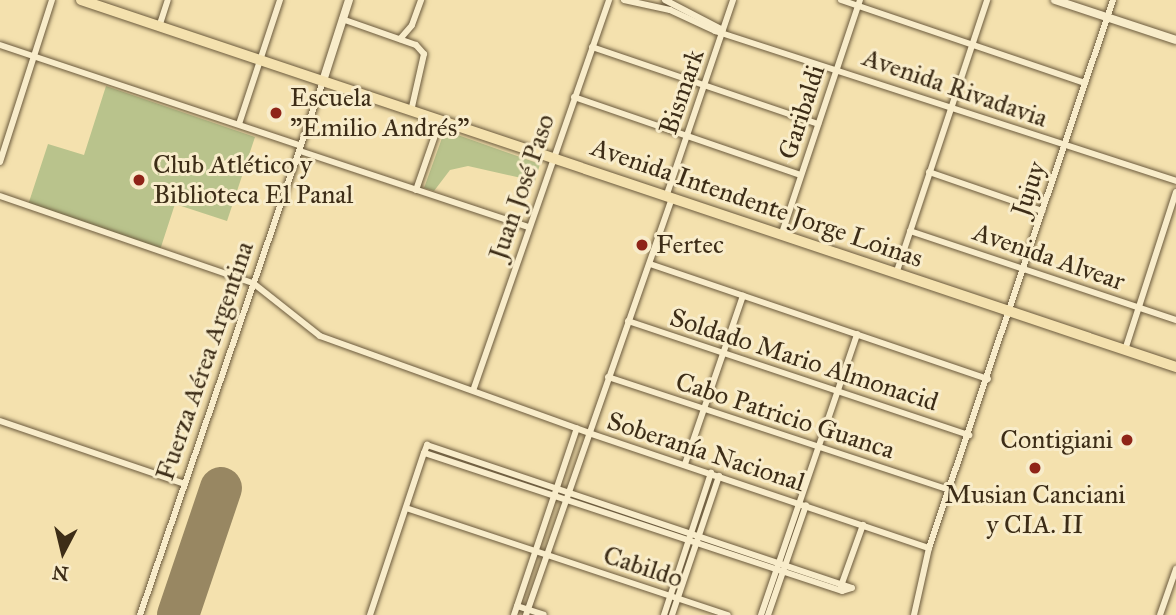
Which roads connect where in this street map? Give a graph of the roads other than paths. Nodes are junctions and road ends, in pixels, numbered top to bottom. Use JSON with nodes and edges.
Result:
{"nodes":[{"id":1,"x":52,"y":0,"type":"edge"},
{"id":2,"x":81,"y":0,"type":"edge"},
{"id":3,"x":168,"y":0,"type":"edge"},
{"id":4,"x":280,"y":0,"type":"edge"},
{"id":5,"x":349,"y":0,"type":"edge"},
{"id":6,"x":421,"y":0,"type":"edge"},
{"id":7,"x":609,"y":0,"type":"edge"},
{"id":8,"x":624,"y":0,"type":"edge"},
{"id":9,"x":661,"y":0,"type":"edge"},
{"id":10,"x":733,"y":0,"type":"edge"},
{"id":11,"x":841,"y":0,"type":"edge"},
{"id":12,"x":987,"y":0,"type":"edge"},
{"id":13,"x":1055,"y":0,"type":"edge"},
{"id":14,"x":1114,"y":0,"type":"edge"},
{"id":15,"x":859,"y":3,"type":"edge"},
{"id":16,"x":659,"y":9,"type":"junction"},
{"id":17,"x":1108,"y":18,"type":"junction"},
{"id":18,"x":342,"y":19,"type":"junction"},
{"id":19,"x":159,"y":27,"type":"junction"},
{"id":20,"x":723,"y":30,"type":"junction"},
{"id":21,"x":400,"y":39,"type":"junction"},
{"id":22,"x":1176,"y":40,"type":"edge"},
{"id":23,"x":0,"y":45,"type":"edge"},
{"id":24,"x":973,"y":45,"type":"junction"},
{"id":25,"x":592,"y":47,"type":"junction"},
{"id":26,"x":34,"y":55,"type":"junction"},
{"id":27,"x":260,"y":61,"type":"junction"},
{"id":28,"x":837,"y":68,"type":"junction"},
{"id":29,"x":323,"y":81,"type":"junction"},
{"id":30,"x":1085,"y":83,"type":"junction"},
{"id":31,"x":705,"y":85,"type":"junction"},
{"id":32,"x":574,"y":97,"type":"junction"},
{"id":33,"x":952,"y":108,"type":"junction"},
{"id":34,"x":411,"y":111,"type":"junction"},
{"id":35,"x":440,"y":121,"type":"junction"},
{"id":36,"x":239,"y":124,"type":"junction"},
{"id":37,"x":818,"y":124,"type":"junction"},
{"id":38,"x":687,"y":135,"type":"junction"},
{"id":39,"x":1065,"y":145,"type":"junction"},
{"id":40,"x":300,"y":148,"type":"junction"},
{"id":41,"x":553,"y":158,"type":"junction"},
{"id":42,"x":0,"y":162,"type":"edge"},
{"id":43,"x":929,"y":172,"type":"junction"},
{"id":44,"x":802,"y":175,"type":"junction"},
{"id":45,"x":1176,"y":181,"type":"edge"},
{"id":46,"x":416,"y":190,"type":"junction"},
{"id":47,"x":1176,"y":192,"type":"edge"},
{"id":48,"x":0,"y":196,"type":"edge"},
{"id":49,"x":669,"y":198,"type":"junction"},
{"id":50,"x":1042,"y":211,"type":"junction"},
{"id":51,"x":528,"y":227,"type":"junction"},
{"id":52,"x":910,"y":231,"type":"junction"},
{"id":53,"x":782,"y":236,"type":"junction"},
{"id":54,"x":650,"y":264,"type":"junction"},
{"id":55,"x":1024,"y":268,"type":"junction"},
{"id":56,"x":896,"y":274,"type":"junction"},
{"id":57,"x":253,"y":284,"type":"junction"},
{"id":58,"x":743,"y":296,"type":"junction"},
{"id":59,"x":1138,"y":307,"type":"junction"},
{"id":60,"x":1009,"y":312,"type":"junction"},
{"id":61,"x":1176,"y":320,"type":"edge"},
{"id":62,"x":628,"y":321,"type":"junction"},
{"id":63,"x":857,"y":334,"type":"junction"},
{"id":64,"x":1125,"y":350,"type":"junction"},
{"id":65,"x":724,"y":354,"type":"junction"},
{"id":66,"x":1176,"y":367,"type":"edge"},
{"id":67,"x":608,"y":377,"type":"junction"},
{"id":68,"x":988,"y":379,"type":"junction"},
{"id":69,"x":474,"y":388,"type":"junction"},
{"id":70,"x":836,"y":391,"type":"junction"},
{"id":71,"x":705,"y":410,"type":"junction"},
{"id":72,"x":0,"y":422,"type":"edge"},
{"id":73,"x":576,"y":428,"type":"junction"},
{"id":74,"x":589,"y":433,"type":"junction"},
{"id":75,"x":969,"y":435,"type":"junction"},
{"id":76,"x":817,"y":447,"type":"junction"},
{"id":77,"x":424,"y":453,"type":"junction"},
{"id":78,"x":685,"y":464,"type":"junction"},
{"id":79,"x":711,"y":473,"type":"junction"},
{"id":80,"x":719,"y":476,"type":"junction"},
{"id":81,"x":185,"y":484,"type":"junction"},
{"id":82,"x":557,"y":488,"type":"junction"},
{"id":83,"x":949,"y":490,"type":"junction"},
{"id":84,"x":567,"y":496,"type":"junction"},
{"id":85,"x":554,"y":497,"type":"junction"},
{"id":86,"x":803,"y":504,"type":"junction"},
{"id":87,"x":406,"y":508,"type":"junction"},
{"id":88,"x":863,"y":525,"type":"junction"},
{"id":89,"x":690,"y":538,"type":"junction"},
{"id":90,"x":697,"y":540,"type":"junction"},
{"id":91,"x":929,"y":548,"type":"junction"},
{"id":92,"x":536,"y":552,"type":"junction"},
{"id":93,"x":546,"y":556,"type":"junction"},
{"id":94,"x":781,"y":568,"type":"junction"},
{"id":95,"x":1176,"y":569,"type":"edge"},
{"id":96,"x":670,"y":596,"type":"junction"},
{"id":97,"x":678,"y":599,"type":"junction"},
{"id":98,"x":516,"y":611,"type":"edge"},
{"id":99,"x":526,"y":613,"type":"edge"},
{"id":100,"x":140,"y":615,"type":"edge"},
{"id":101,"x":370,"y":615,"type":"edge"},
{"id":102,"x":544,"y":615,"type":"edge"},
{"id":103,"x":664,"y":615,"type":"edge"},
{"id":104,"x":673,"y":615,"type":"edge"},
{"id":105,"x":728,"y":615,"type":"edge"},
{"id":106,"x":761,"y":615,"type":"edge"},
{"id":107,"x":768,"y":615,"type":"edge"},
{"id":108,"x":914,"y":615,"type":"edge"},
{"id":109,"x":1160,"y":615,"type":"edge"}],
"edges":[{"from":1,"to":26,"type":"street"},
{"from":2,"to":19,"type":"main road","name":"Avenida Intendente Jorge Loinas"},
{"from":3,"to":19,"type":"street"},
{"from":4,"to":27,"type":"street"},
{"from":5,"to":18,"type":"street","name":"Fuerza Aérea Argentina"},
{"from":6,"to":21,"type":"street"},
{"from":7,"to":25,"type":"street","name":"Juan José Paso"},
{"from":8,"to":16,"type":"street","name":"Avenida Rivadavia"},
{"from":9,"to":16,"type":"street"},
{"from":9,"to":20,"type":"street","name":"Avenida Rivadavia"},
{"from":10,"to":20,"type":"street","name":"Bismark"},
{"from":11,"to":15,"type":"street"},
{"from":12,"to":24,"type":"street"},
{"from":13,"to":17,"type":"street"},
{"from":14,"to":17,"type":"street","name":"Jujuy"},
{"from":15,"to":24,"type":"street"},
{"from":15,"to":28,"type":"street","name":"Garibaldi"},
{"from":16,"to":20,"type":"street","name":"Avenida Rivadavia"},
{"from":17,"to":22,"type":"street"},
{"from":17,"to":30,"type":"street","name":"Jujuy"},
{"from":18,"to":21,"type":"street"},
{"from":18,"to":29,"type":"street","name":"Fuerza Aérea Argentina"},
{"from":19,"to":27,"type":"main road","name":"Avenida Intendente Jorge Loinas"},
{"from":20,"to":28,"type":"street","name":"Avenida Rivadavia"},
{"from":20,"to":31,"type":"street","name":"Bismark"},
{"from":21,"to":34,"type":"street"},
{"from":23,"to":26,"type":"street"},
{"from":24,"to":30,"type":"street"},
{"from":24,"to":33,"type":"street"},
{"from":25,"to":31,"type":"street"},
{"from":25,"to":32,"type":"street","name":"Juan José Paso"},
{"from":26,"to":36,"type":"street"},
{"from":26,"to":42,"type":"street"},
{"from":27,"to":29,"type":"main road","name":"Avenida Intendente Jorge Loinas"},
{"from":27,"to":36,"type":"street"},
{"from":28,"to":33,"type":"street","name":"Avenida Rivadavia"},
{"from":28,"to":37,"type":"street","name":"Garibaldi"},
{"from":29,"to":34,"type":"main road","name":"Avenida Intendente Jorge Loinas"},
{"from":29,"to":40,"type":"street","name":"Fuerza Aérea Argentina"},
{"from":30,"to":39,"type":"street","name":"Jujuy"},
{"from":31,"to":37,"type":"street"},
{"from":31,"to":38,"type":"street","name":"Bismark"},
{"from":32,"to":38,"type":"street"},
{"from":32,"to":41,"type":"street","name":"Juan José Paso"},
{"from":33,"to":39,"type":"street","name":"Avenida Rivadavia"},
{"from":33,"to":43,"type":"street"},
{"from":34,"to":35,"type":"main road","name":"Avenida Intendente Jorge Loinas"},
{"from":35,"to":41,"type":"main road","name":"Avenida Intendente Jorge Loinas"},
{"from":35,"to":46,"type":"street"},
{"from":36,"to":40,"type":"street"},
{"from":37,"to":44,"type":"street","name":"Garibaldi"},
{"from":38,"to":44,"type":"street"},
{"from":38,"to":49,"type":"street","name":"Bismark"},
{"from":39,"to":45,"type":"street","name":"Avenida Rivadavia"},
{"from":39,"to":50,"type":"street","name":"Jujuy"},
{"from":40,"to":46,"type":"street"},
{"from":40,"to":57,"type":"street","name":"Fuerza Aérea Argentina"},
{"from":41,"to":49,"type":"main road","name":"Avenida Intendente Jorge Loinas"},
{"from":41,"to":51,"type":"street","name":"Juan José Paso"},
{"from":43,"to":50,"type":"street"},
{"from":43,"to":52,"type":"street"},
{"from":44,"to":53,"type":"street","name":"Garibaldi"},
{"from":46,"to":51,"type":"street"},
{"from":47,"to":59,"type":"street"},
{"from":48,"to":57,"type":"street","name":"Soberanía Nacional"},
{"from":49,"to":53,"type":"main road","name":"Avenida Intendente Jorge Loinas"},
{"from":49,"to":54,"type":"street","name":"Bismark"},
{"from":50,"to":55,"type":"street","name":"Jujuy"},
{"from":51,"to":69,"type":"street","name":"Juan José Paso"},
{"from":52,"to":55,"type":"street","name":"Avenida Alvear"},
{"from":52,"to":56,"type":"street"},
{"from":53,"to":56,"type":"main road","name":"Avenida Intendente Jorge Loinas"},
{"from":54,"to":58,"type":"street"},
{"from":54,"to":62,"type":"street","name":"Bismark"},
{"from":55,"to":59,"type":"street","name":"Avenida Alvear"},
{"from":55,"to":60,"type":"street","name":"Jujuy"},
{"from":56,"to":60,"type":"main road","name":"Avenida Intendente Jorge Loinas"},
{"from":57,"to":69,"type":"street","name":"Soberanía Nacional"},
{"from":57,"to":81,"type":"street","name":"Fuerza Aérea Argentina"},
{"from":58,"to":63,"type":"street"},
{"from":58,"to":65,"type":"street"},
{"from":59,"to":61,"type":"street","name":"Avenida Alvear"},
{"from":59,"to":64,"type":"street"},
{"from":60,"to":64,"type":"main road","name":"Avenida Intendente Jorge Loinas"},
{"from":60,"to":68,"type":"street","name":"Jujuy"},
{"from":62,"to":65,"type":"street","name":"Soldado Mario Almonacid"},
{"from":62,"to":67,"type":"street","name":"Bismark"},
{"from":63,"to":68,"type":"street"},
{"from":63,"to":70,"type":"street"},
{"from":64,"to":66,"type":"main road","name":"Avenida Intendente Jorge Loinas"},
{"from":65,"to":70,"type":"street","name":"Soldado Mario Almonacid"},
{"from":65,"to":71,"type":"street"},
{"from":67,"to":71,"type":"street","name":"Cabo Patricio Guanca"},
{"from":67,"to":74,"type":"street","name":"Bismark"},
{"from":68,"to":75,"type":"street","name":"Jujuy"},
{"from":69,"to":73,"type":"street","name":"Soberanía Nacional"},
{"from":70,"to":75,"type":"street","name":"Soldado Mario Almonacid"},
{"from":70,"to":76,"type":"street"},
{"from":71,"to":76,"type":"street","name":"Cabo Patricio Guanca"},
{"from":71,"to":78,"type":"street"},
{"from":72,"to":81,"type":"street"},
{"from":73,"to":74,"type":"street","name":"Soberanía Nacional"},
{"from":73,"to":82,"type":"street"},
{"from":74,"to":78,"type":"street","name":"Soberanía Nacional"},
{"from":74,"to":84,"type":"street","name":"Bismark"},
{"from":75,"to":83,"type":"street","name":"Jujuy"},
{"from":76,"to":83,"type":"street","name":"Cabo Patricio Guanca"},
{"from":76,"to":86,"type":"street"},
{"from":77,"to":82,"type":"street"},
{"from":77,"to":85,"type":"street"},
{"from":77,"to":87,"type":"street"},
{"from":78,"to":79,"type":"street","name":"Soberanía Nacional"},
{"from":79,"to":80,"type":"street","name":"Soberanía Nacional"},
{"from":79,"to":89,"type":"street"},
{"from":80,"to":86,"type":"street","name":"Soberanía Nacional"},
{"from":80,"to":90,"type":"street"},
{"from":81,"to":100,"type":"street","name":"Fuerza Aérea Argentina"},
{"from":82,"to":84,"type":"street"},
{"from":82,"to":85,"type":"street"},
{"from":83,"to":91,"type":"street","name":"Jujuy"},
{"from":84,"to":85,"type":"street"},
{"from":84,"to":89,"type":"street"},
{"from":84,"to":93,"type":"street","name":"Bismark"},
{"from":85,"to":92,"type":"street"},
{"from":86,"to":88,"type":"street","name":"Soberanía Nacional"},
{"from":86,"to":94,"type":"street"},
{"from":87,"to":92,"type":"street","name":"Cabildo"},
{"from":87,"to":101,"type":"street"},
{"from":88,"to":91,"type":"street","name":"Soberanía Nacional"},
{"from":88,"to":94,"type":"street"},
{"from":89,"to":90,"type":"street"},
{"from":89,"to":96,"type":"street"},
{"from":90,"to":94,"type":"street"},
{"from":90,"to":97,"type":"street"},
{"from":91,"to":108,"type":"street","name":"Jujuy"},
{"from":92,"to":93,"type":"street","name":"Cabildo"},
{"from":92,"to":98,"type":"street"},
{"from":93,"to":96,"type":"street","name":"Cabildo"},
{"from":93,"to":99,"type":"street","name":"Bismark"},
{"from":94,"to":106,"type":"street"},
{"from":94,"to":107,"type":"street"},
{"from":95,"to":109,"type":"street"},
{"from":96,"to":97,"type":"street","name":"Cabildo"},
{"from":96,"to":103,"type":"street"},
{"from":97,"to":104,"type":"street"},
{"from":97,"to":105,"type":"street","name":"Cabildo"},
{"from":98,"to":99,"type":"street"},
{"from":99,"to":102,"type":"street"}]}
